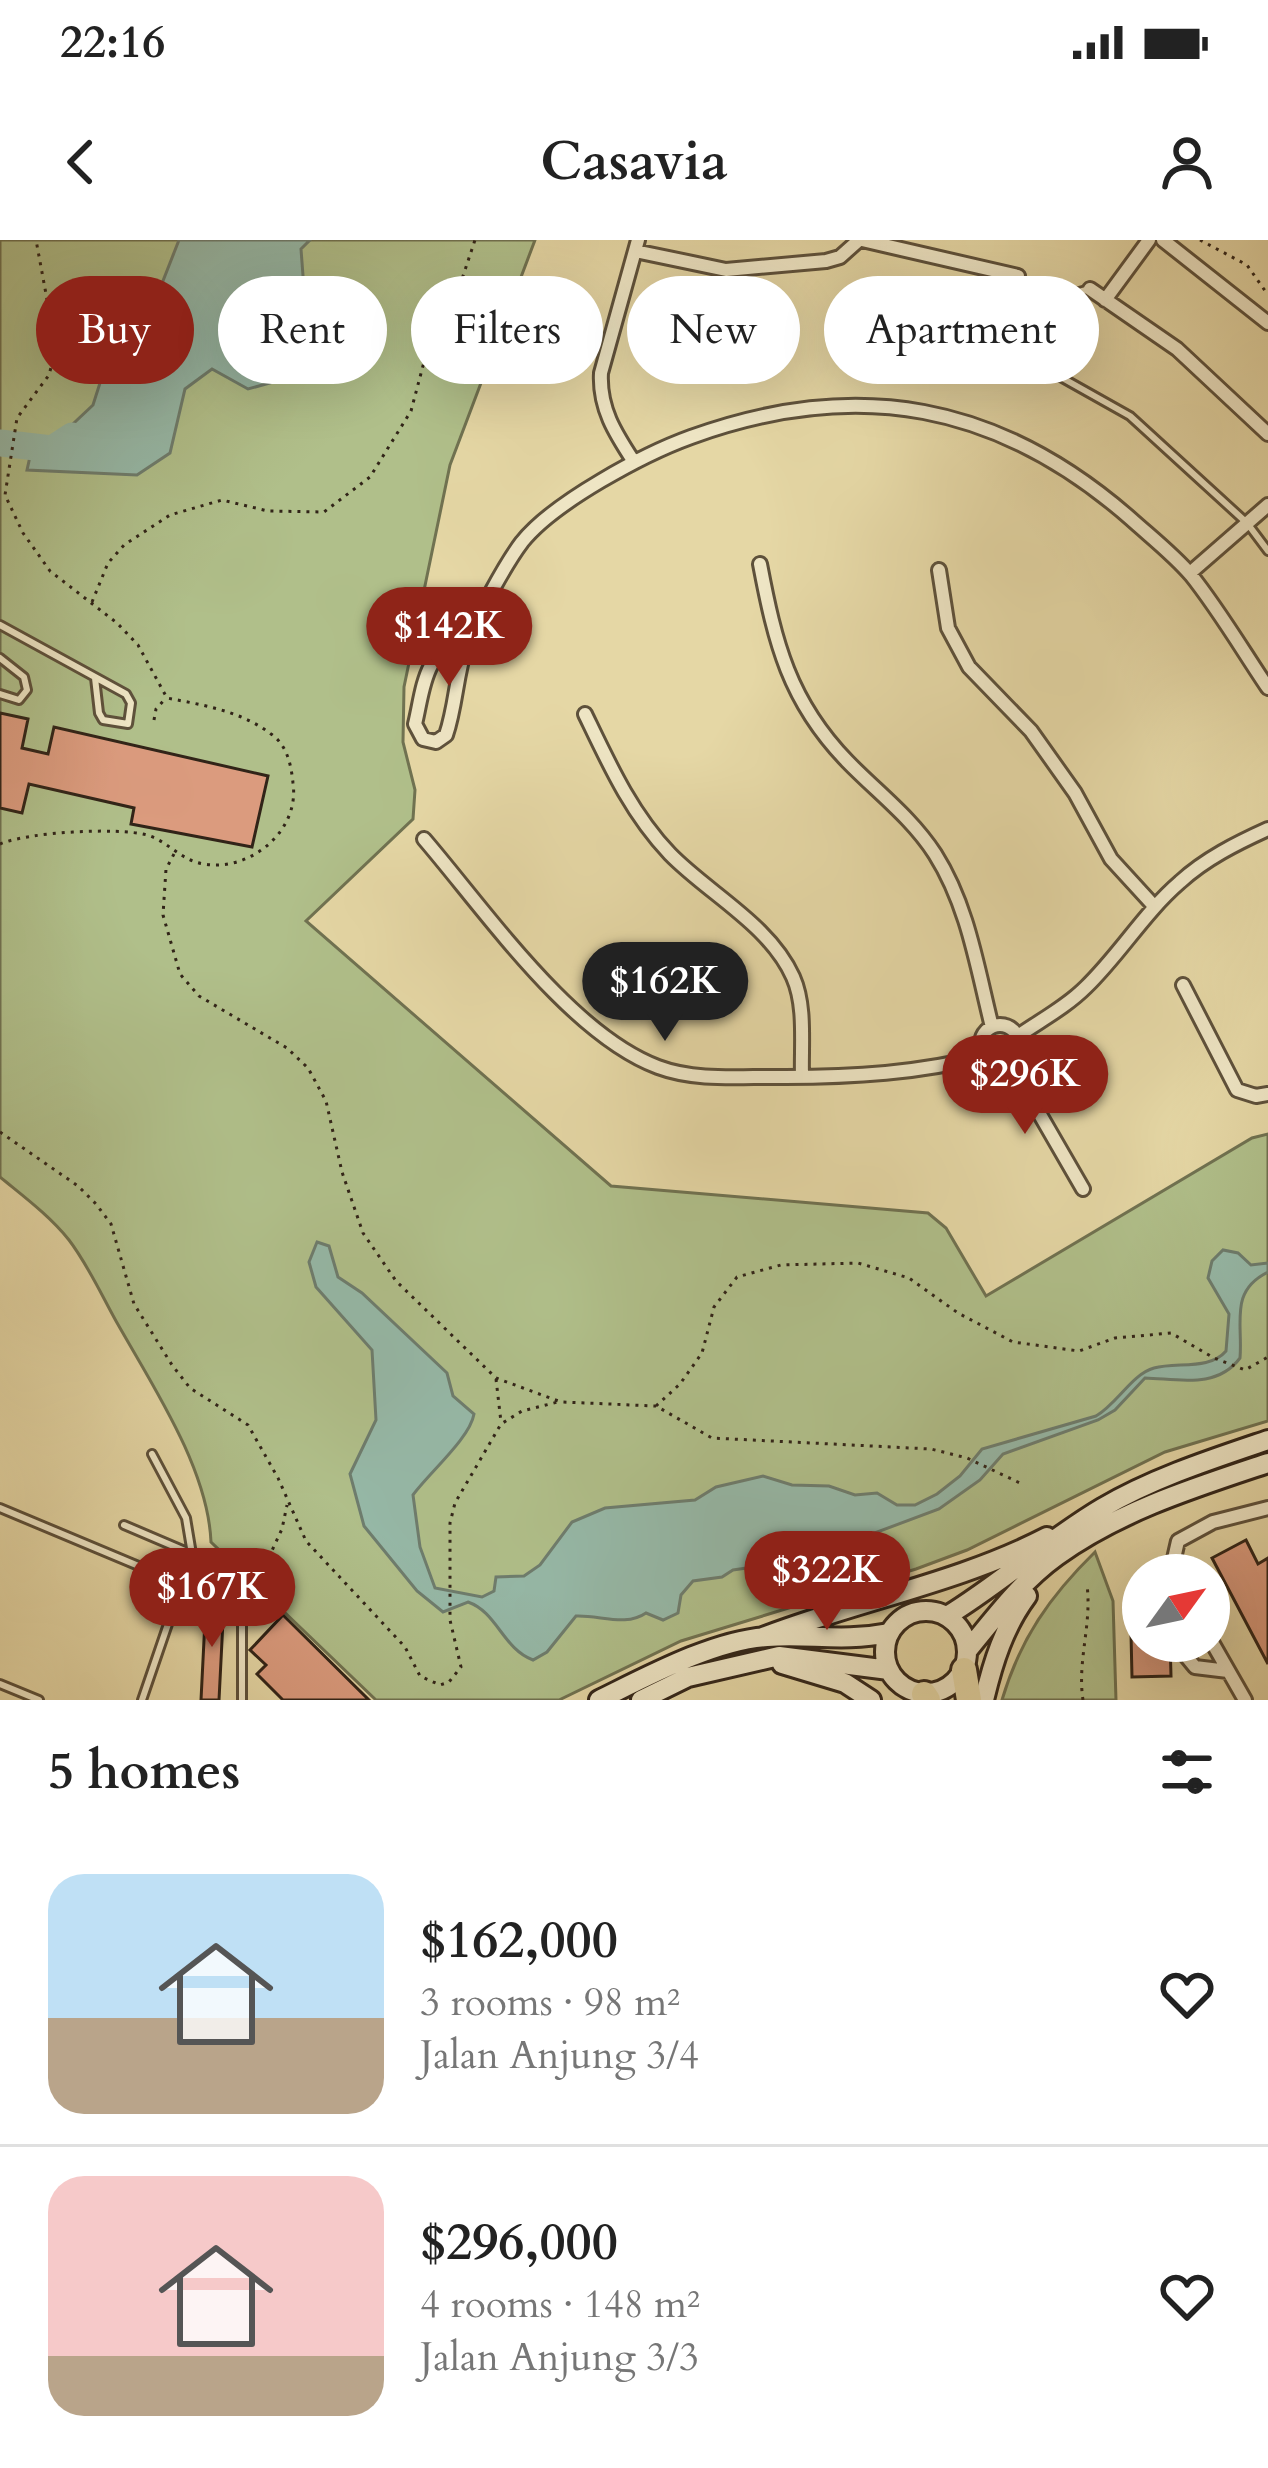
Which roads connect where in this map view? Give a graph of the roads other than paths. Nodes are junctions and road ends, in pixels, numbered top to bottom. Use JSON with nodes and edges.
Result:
{"nodes":[{"id":1,"x":860,"y":240,"type":"edge"},
{"id":2,"x":1149,"y":240,"type":"edge"},
{"id":3,"x":1162,"y":240,"type":"edge"},
{"id":4,"x":637,"y":246,"type":"edge"},
{"id":5,"x":1018,"y":276,"type":"dead end"},
{"id":6,"x":1099,"y":295,"type":"edge"},
{"id":7,"x":1105,"y":299,"type":"junction"},
{"id":8,"x":1268,"y":323,"type":"edge"},
{"id":9,"x":1073,"y":384,"type":"edge"},
{"id":10,"x":1268,"y":434,"type":"edge"},
{"id":11,"x":634,"y":462,"type":"junction"},
{"id":12,"x":1268,"y":505,"type":"edge"},
{"id":13,"x":1247,"y":523,"type":"junction"},
{"id":14,"x":1268,"y":551,"type":"edge"},
{"id":15,"x":760,"y":564,"type":"dead end"},
{"id":16,"x":939,"y":571,"type":"dead end"},
{"id":17,"x":1190,"y":573,"type":"junction"},
{"id":18,"x":0,"y":625,"type":"edge"},
{"id":19,"x":466,"y":644,"type":"junction"},
{"id":20,"x":0,"y":658,"type":"edge"},
{"id":21,"x":95,"y":678,"type":"junction"},
{"id":22,"x":1268,"y":688,"type":"edge"},
{"id":23,"x":0,"y":694,"type":"edge"},
{"id":24,"x":585,"y":714,"type":"dead end"},
{"id":25,"x":1268,"y":829,"type":"edge"},
{"id":26,"x":424,"y":839,"type":"dead end"},
{"id":27,"x":1154,"y":906,"type":"junction"},
{"id":28,"x":1183,"y":985,"type":"dead end"},
{"id":29,"x":992,"y":1027,"type":"junction"},
{"id":30,"x":1018,"y":1036,"type":"junction"},
{"id":31,"x":985,"y":1056,"type":"junction"},
{"id":32,"x":1009,"y":1061,"type":"junction"},
{"id":33,"x":802,"y":1077,"type":"junction"},
{"id":34,"x":1268,"y":1094,"type":"edge"},
{"id":35,"x":1083,"y":1189,"type":"dead end"},
{"id":36,"x":1268,"y":1440,"type":"edge"},
{"id":37,"x":152,"y":1454,"type":"dead end"},
{"id":38,"x":1268,"y":1463,"type":"edge"},
{"id":39,"x":0,"y":1508,"type":"edge"},
{"id":40,"x":1102,"y":1508,"type":"junction"},
{"id":41,"x":1268,"y":1508,"type":"edge"},
{"id":42,"x":124,"y":1525,"type":"dead end"},
{"id":43,"x":1174,"y":1554,"type":"edge"},
{"id":44,"x":192,"y":1555,"type":"junction"},
{"id":45,"x":1054,"y":1558,"type":"junction"},
{"id":46,"x":184,"y":1585,"type":"junction"},
{"id":47,"x":256,"y":1586,"type":"road end"},
{"id":48,"x":947,"y":1616,"type":"junction"},
{"id":49,"x":890,"y":1633,"type":"junction"},
{"id":50,"x":763,"y":1636,"type":"junction"},
{"id":51,"x":765,"y":1658,"type":"junction"},
{"id":52,"x":966,"y":1660,"type":"junction"},
{"id":53,"x":1191,"y":1662,"type":"edge"},
{"id":54,"x":1223,"y":1662,"type":"edge"},
{"id":55,"x":889,"y":1670,"type":"junction"},
{"id":56,"x":1228,"y":1671,"type":"junction"},
{"id":57,"x":0,"y":1684,"type":"edge"},
{"id":58,"x":926,"y":1697,"type":"edge"},
{"id":59,"x":39,"y":1700,"type":"edge"},
{"id":60,"x":142,"y":1700,"type":"edge"},
{"id":61,"x":242,"y":1700,"type":"edge"},
{"id":62,"x":598,"y":1700,"type":"edge"},
{"id":63,"x":641,"y":1700,"type":"edge"},
{"id":64,"x":872,"y":1700,"type":"edge"},
{"id":65,"x":969,"y":1700,"type":"edge"},
{"id":66,"x":985,"y":1700,"type":"edge"},
{"id":67,"x":1245,"y":1700,"type":"edge"}],
"edges":[{"from":1,"to":4,"type":"street"},
{"from":1,"to":5,"type":"street"},
{"from":2,"to":7,"type":"street"},
{"from":3,"to":8,"type":"street"},
{"from":4,"to":11,"type":"street"},
{"from":6,"to":7,"type":"street"},
{"from":7,"to":10,"type":"street"},
{"from":9,"to":13,"type":"lane"},
{"from":11,"to":17,"type":"street"},
{"from":11,"to":19,"type":"street"},
{"from":12,"to":13,"type":"street"},
{"from":13,"to":14,"type":"lane"},
{"from":13,"to":17,"type":"street"},
{"from":15,"to":29,"type":"street"},
{"from":16,"to":27,"type":"street"},
{"from":17,"to":22,"type":"street"},
{"from":18,"to":21,"type":"lane"},
{"from":19,"to":19,"type":"street"},
{"from":20,"to":23,"type":"lane"},
{"from":21,"to":21,"type":"lane"},
{"from":24,"to":33,"type":"street"},
{"from":25,"to":27,"type":"street"},
{"from":26,"to":33,"type":"street"},
{"from":27,"to":30,"type":"street"},
{"from":28,"to":34,"type":"street"},
{"from":29,"to":30,"type":"street"},
{"from":29,"to":31,"type":"street"},
{"from":30,"to":32,"type":"street"},
{"from":31,"to":32,"type":"street"},
{"from":31,"to":33,"type":"street"},
{"from":32,"to":35,"type":"street"},
{"from":36,"to":40,"type":"street"},
{"from":37,"to":44,"type":"lane"},
{"from":38,"to":45,"type":"street"},
{"from":39,"to":46,"type":"lane"},
{"from":40,"to":48,"type":"street"},
{"from":40,"to":50,"type":"street"},
{"from":41,"to":43,"type":"street"},
{"from":42,"to":44,"type":"lane"},
{"from":44,"to":46,"type":"lane"},
{"from":45,"to":52,"type":"street"},
{"from":45,"to":66,"type":"street"},
{"from":46,"to":60,"type":"lane"},
{"from":47,"to":61,"type":"lane"},
{"from":48,"to":49,"type":"street"},
{"from":48,"to":52,"type":"street"},
{"from":49,"to":50,"type":"street"},
{"from":49,"to":55,"type":"street"},
{"from":50,"to":62,"type":"street"},
{"from":51,"to":55,"type":"street"},
{"from":51,"to":63,"type":"street"},
{"from":51,"to":64,"type":"street"},
{"from":52,"to":58,"type":"street"},
{"from":52,"to":65,"type":"highway"},
{"from":53,"to":56,"type":"street"},
{"from":54,"to":56,"type":"street"},
{"from":55,"to":58,"type":"street"},
{"from":56,"to":67,"type":"street"},
{"from":57,"to":59,"type":"lane"}]}
